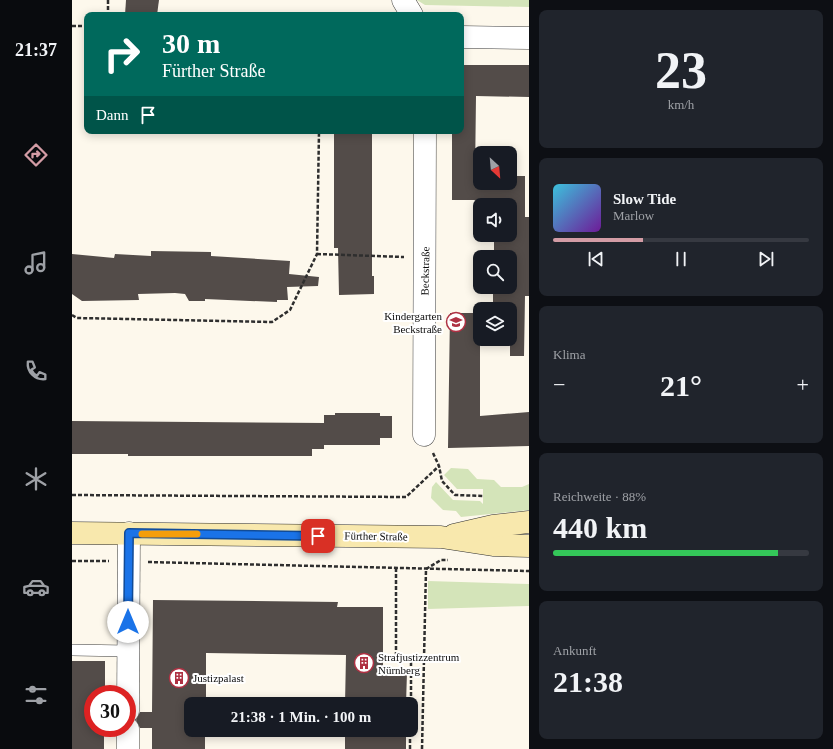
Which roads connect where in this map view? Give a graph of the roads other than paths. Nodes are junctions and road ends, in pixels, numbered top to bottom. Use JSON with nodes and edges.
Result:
{"nodes":[{"id":1,"x":403,"y":0,"type":"edge"},
{"id":2,"x":410,"y":12,"type":"edge"},
{"id":3,"x":464,"y":37,"type":"edge"},
{"id":4,"x":529,"y":38,"type":"edge"},
{"id":5,"x":425,"y":134,"type":"edge"},
{"id":6,"x":424,"y":435,"type":"dead end"},
{"id":7,"x":529,"y":522,"type":"edge"},
{"id":8,"x":72,"y":533,"type":"edge"},
{"id":9,"x":129,"y":533,"type":"junction"},
{"id":10,"x":441,"y":537,"type":"junction"},
{"id":11,"x":529,"y":546,"type":"edge"},
{"id":12,"x":72,"y":650,"type":"edge"},
{"id":13,"x":128,"y":651,"type":"junction"},
{"id":14,"x":128,"y":685,"type":"edge"}],
"edges":[{"from":1,"to":2,"type":"street"},
{"from":3,"to":4,"type":"street"},
{"from":5,"to":6,"type":"street","name":"Beckstraße"},
{"from":7,"to":10,"type":"main road","name":"Fürther Straße"},
{"from":8,"to":9,"type":"main road","name":"Fürther Straße"},
{"from":9,"to":10,"type":"main road","name":"Fürther Straße"},
{"from":9,"to":13,"type":"street"},
{"from":10,"to":11,"type":"main road","name":"Fürther Straße"},
{"from":12,"to":13,"type":"lane"},
{"from":13,"to":14,"type":"street"}]}
